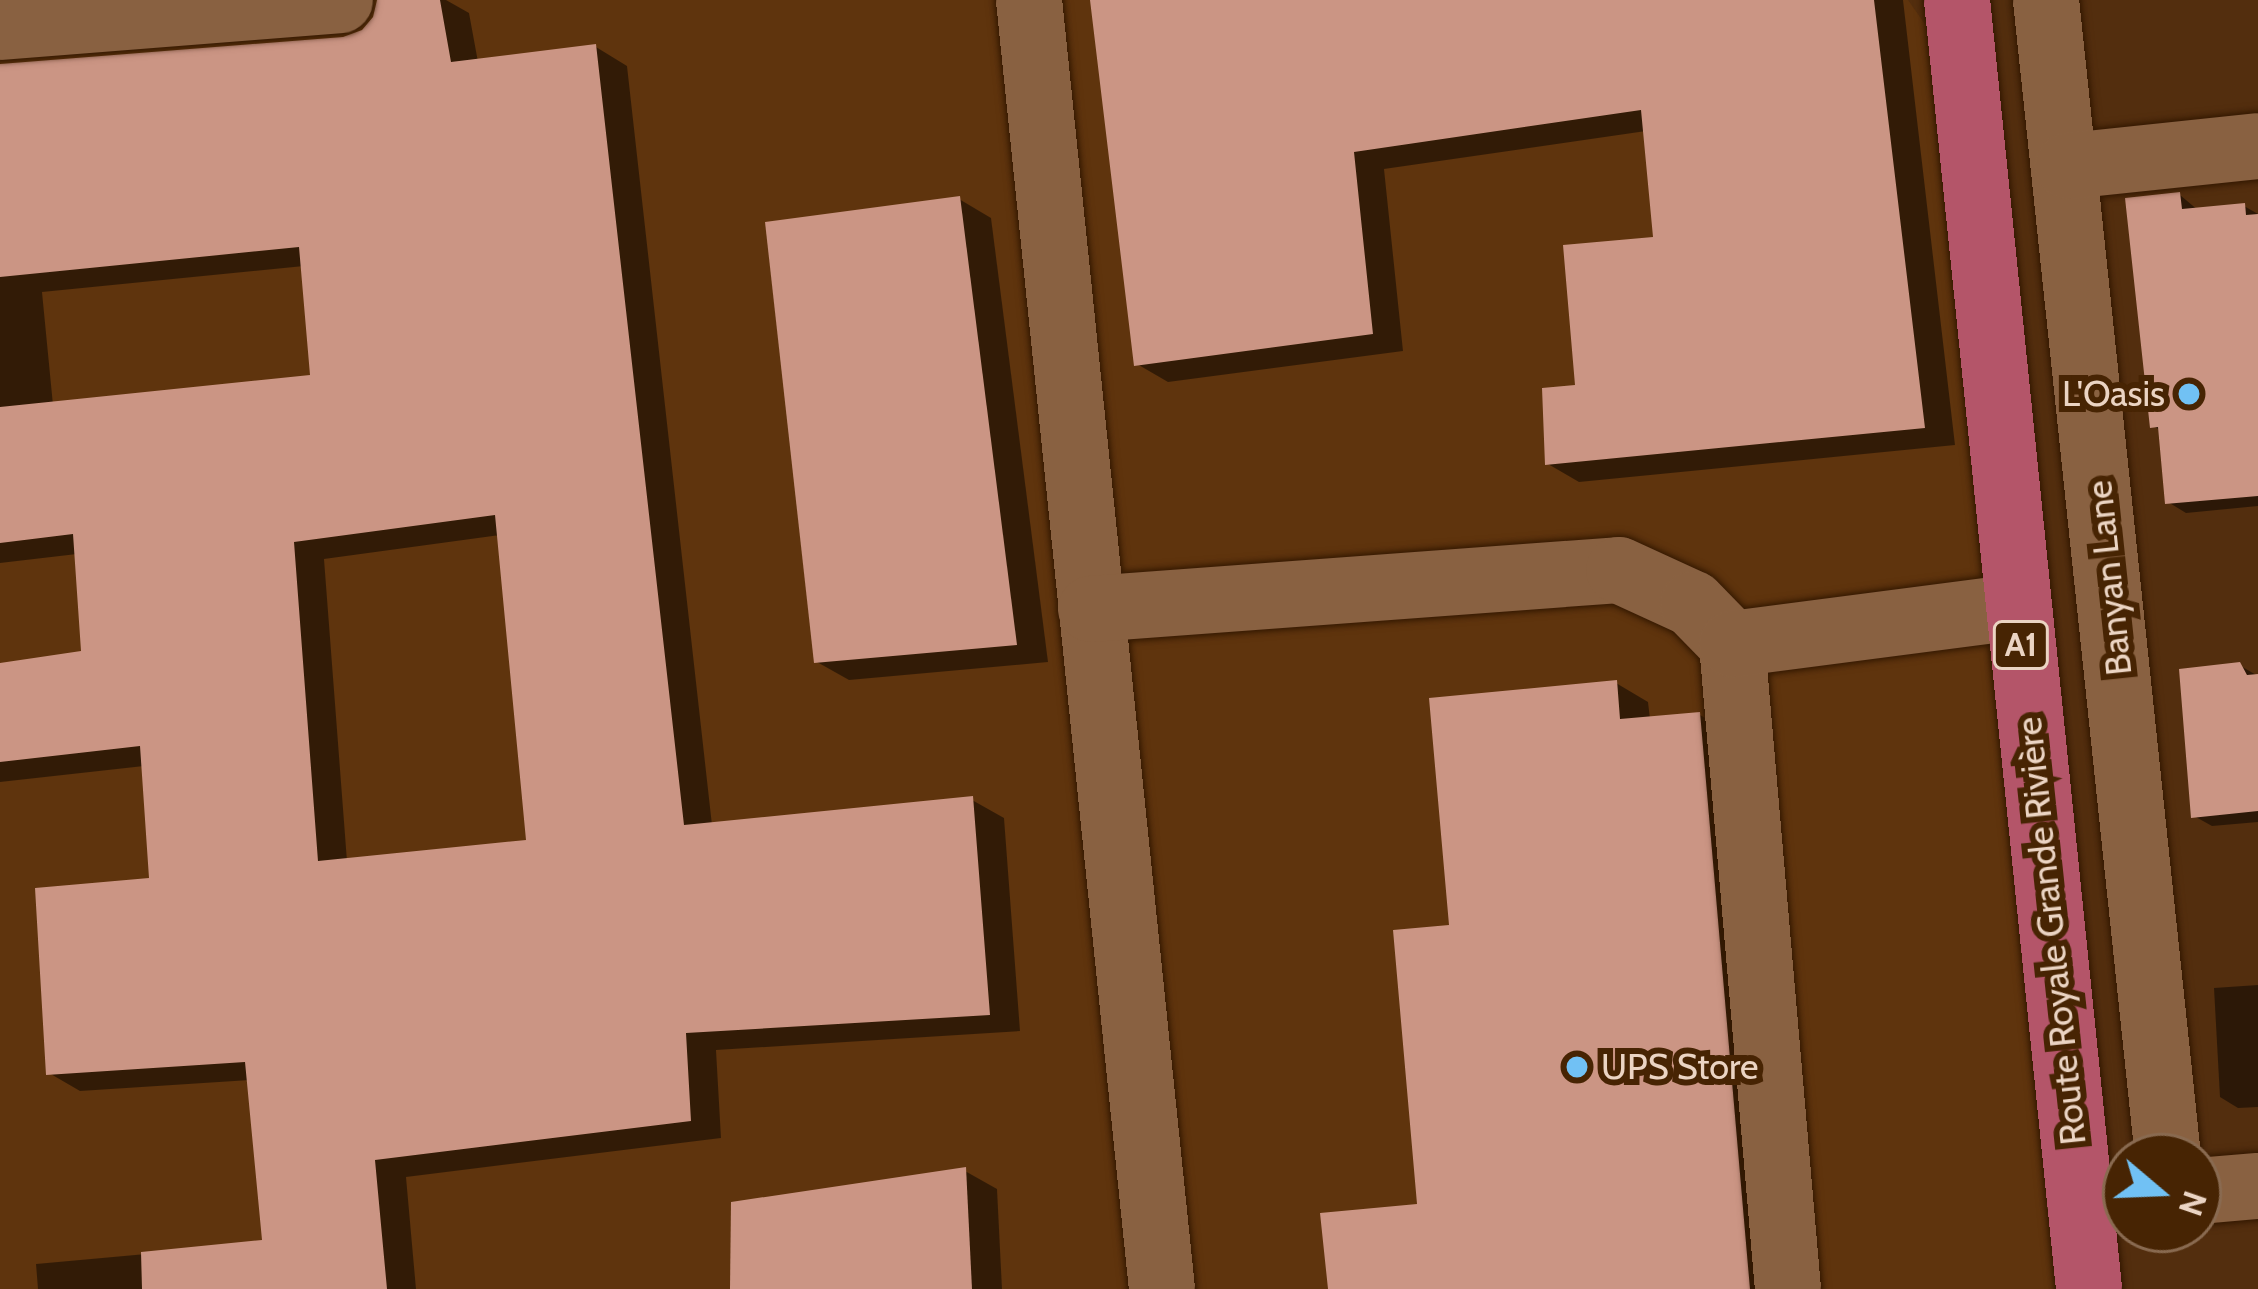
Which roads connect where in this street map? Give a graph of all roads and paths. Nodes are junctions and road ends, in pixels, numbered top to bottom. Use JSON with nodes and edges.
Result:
{"nodes":[{"id":1,"x":340,"y":0,"type":"edge"},
{"id":2,"x":1029,"y":0,"type":"edge"},
{"id":3,"x":1957,"y":0,"type":"edge"},
{"id":4,"x":2046,"y":0,"type":"edge"},
{"id":5,"x":0,"y":27,"type":"edge"},
{"id":6,"x":2258,"y":146,"type":"edge"},
{"id":7,"x":2068,"y":166,"type":"junction"},
{"id":8,"x":2017,"y":608,"type":"junction"},
{"id":9,"x":1091,"y":610,"type":"junction"},
{"id":10,"x":1732,"y":644,"type":"junction"},
{"id":11,"x":2166,"y":1133,"type":"edge"},
{"id":12,"x":2258,"y":1186,"type":"edge"},
{"id":13,"x":2222,"y":1189,"type":"edge"},
{"id":14,"x":2102,"y":1193,"type":"edge"},
{"id":15,"x":2102,"y":1207,"type":"edge"},
{"id":16,"x":1162,"y":1289,"type":"edge"},
{"id":17,"x":1788,"y":1289,"type":"edge"},
{"id":18,"x":2090,"y":1289,"type":"edge"}],
"edges":[{"from":1,"to":5,"type":"street"},
{"from":2,"to":9,"type":"street"},
{"from":3,"to":8,"type":"main road","name":"Route Royale Grande Rivière","number":"A1"},
{"from":4,"to":7,"type":"street","name":"Banyan Lane"},
{"from":6,"to":7,"type":"street"},
{"from":7,"to":11,"type":"street","name":"Banyan Lane"},
{"from":8,"to":10,"type":"street"},
{"from":8,"to":14,"type":"main road","name":"Route Royale Grande Rivière","number":"A1"},
{"from":9,"to":10,"type":"street"},
{"from":9,"to":16,"type":"street"},
{"from":10,"to":17,"type":"street"},
{"from":12,"to":13,"type":"street"},
{"from":15,"to":18,"type":"main road","name":"Route Royale Grande Rivière","number":"A1"}]}
